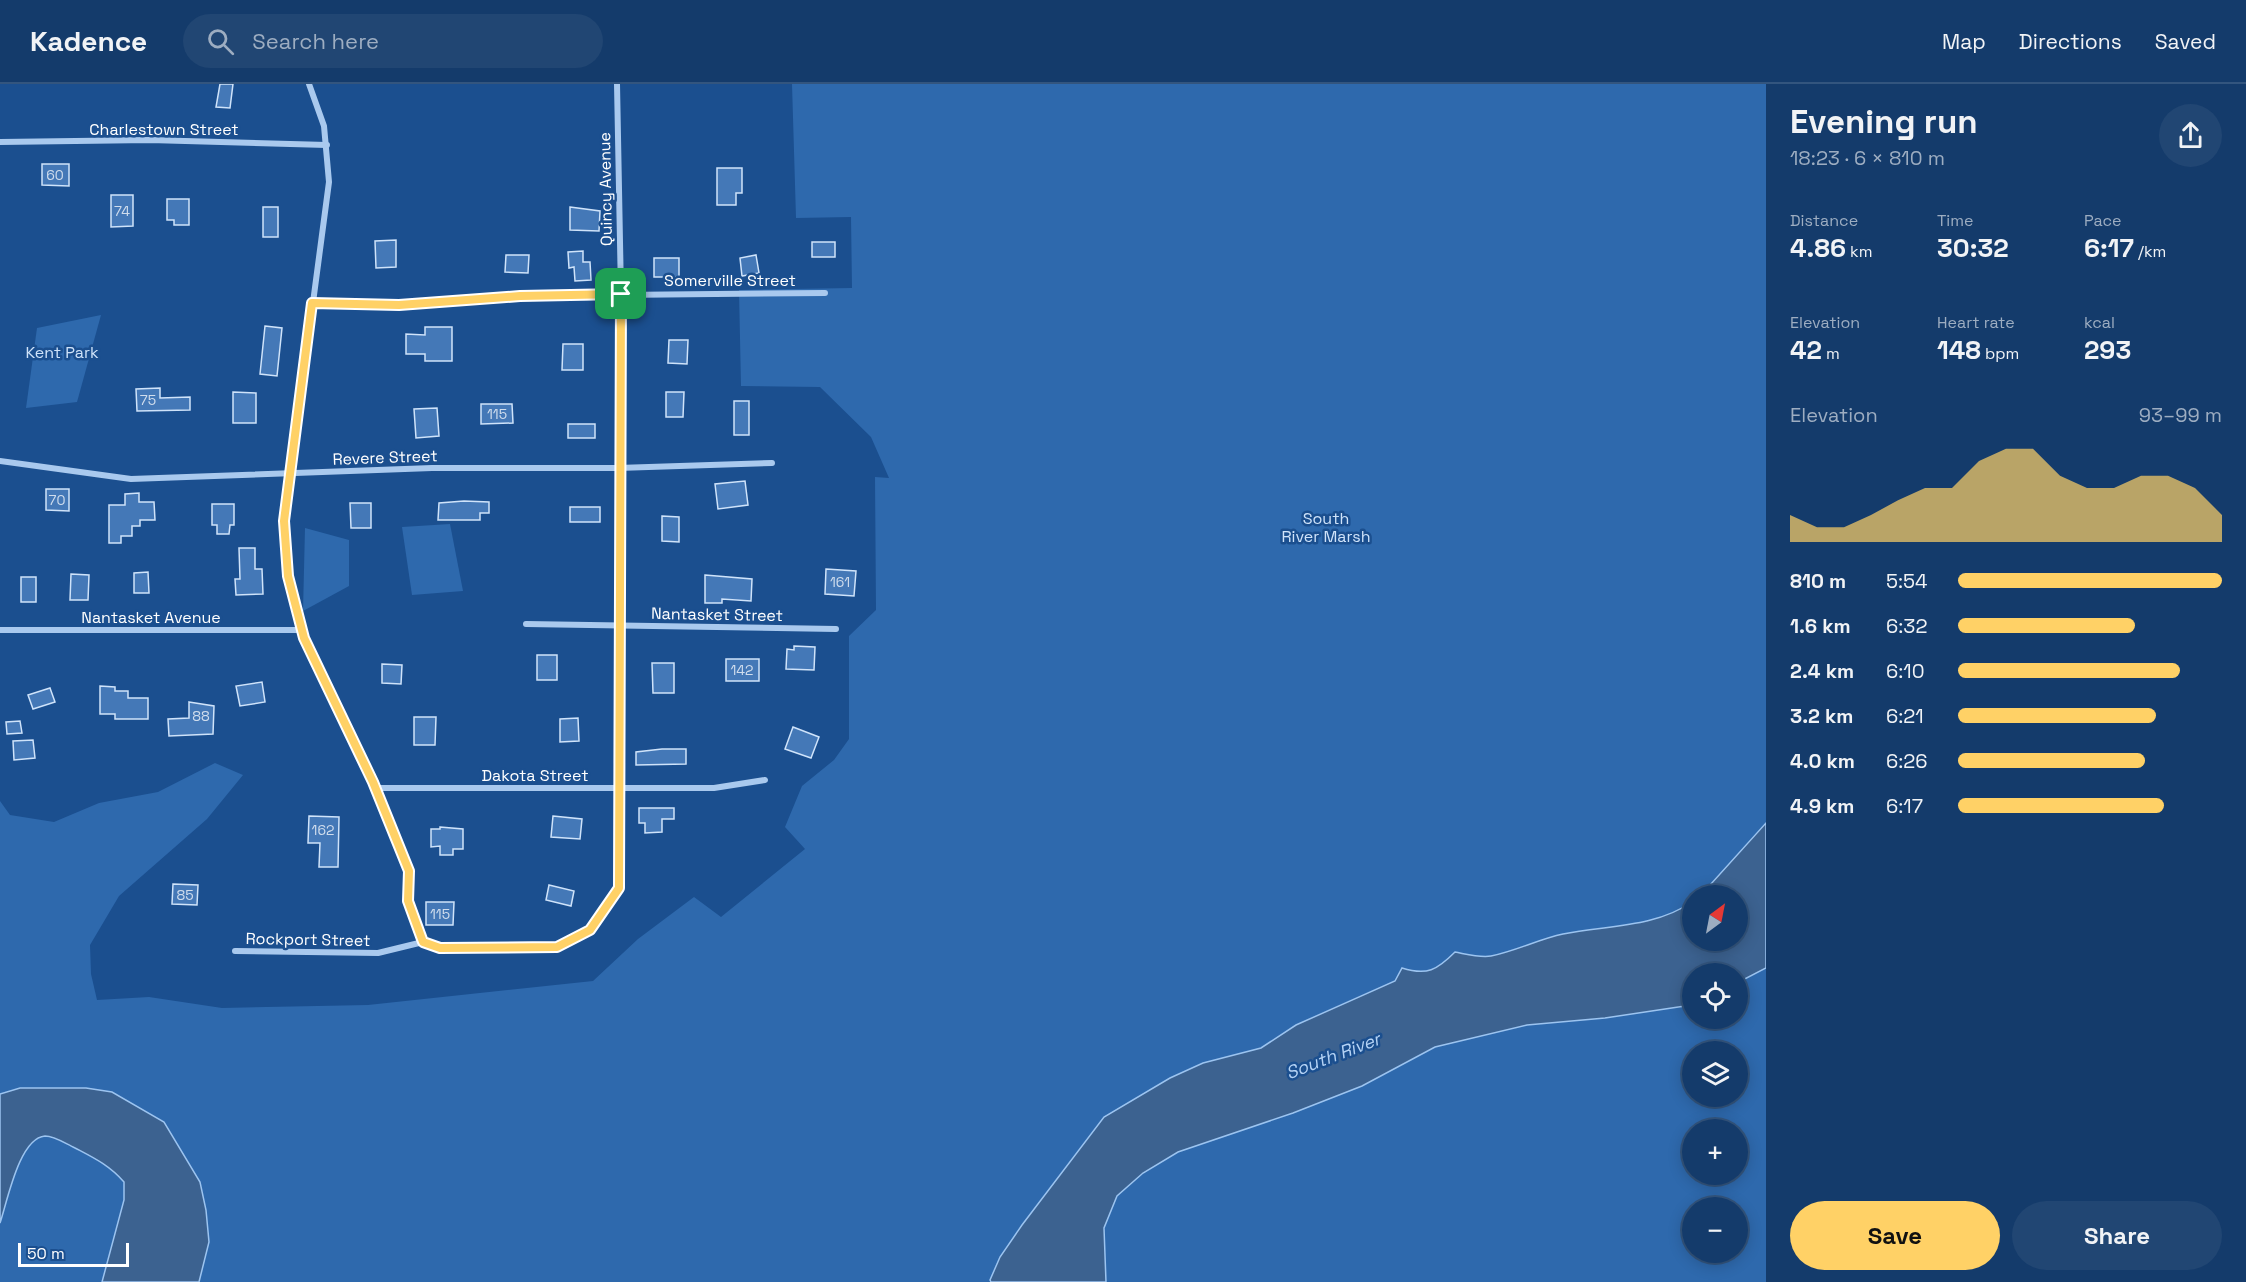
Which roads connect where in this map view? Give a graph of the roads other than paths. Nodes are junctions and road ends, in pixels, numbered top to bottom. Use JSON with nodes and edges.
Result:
{"nodes":[{"id":1,"x":309,"y":84,"type":"edge"},
{"id":2,"x":618,"y":84,"type":"edge"},
{"id":3,"x":0,"y":142,"type":"edge"},
{"id":4,"x":327,"y":145,"type":"junction"},
{"id":5,"x":825,"y":293,"type":"dead end"},
{"id":6,"x":621,"y":294,"type":"junction"},
{"id":7,"x":312,"y":303,"type":"junction"},
{"id":8,"x":0,"y":461,"type":"edge"},
{"id":9,"x":772,"y":463,"type":"dead end"},
{"id":10,"x":618,"y":468,"type":"junction"},
{"id":11,"x":290,"y":473,"type":"junction"},
{"id":12,"x":526,"y":624,"type":"dead end"},
{"id":13,"x":619,"y":626,"type":"junction"},
{"id":14,"x":836,"y":629,"type":"dead end"},
{"id":15,"x":0,"y":630,"type":"edge"},
{"id":16,"x":301,"y":630,"type":"junction"},
{"id":17,"x":765,"y":780,"type":"dead end"},
{"id":18,"x":375,"y":788,"type":"junction"},
{"id":19,"x":620,"y":789,"type":"junction"},
{"id":20,"x":589,"y":931,"type":"joint"},
{"id":21,"x":423,"y":942,"type":"junction"},
{"id":22,"x":235,"y":951,"type":"dead end"}],
"edges":[{"from":1,"to":4,"type":"street"},
{"from":2,"to":6,"type":"street","name":"Quincy Avenue"},
{"from":3,"to":4,"type":"street","name":"Charlestown Street"},
{"from":4,"to":7,"type":"street"},
{"from":5,"to":6,"type":"street","name":"Somerville Street"},
{"from":6,"to":7,"type":"street","name":"Somerville Street"},
{"from":6,"to":10,"type":"street","name":"Quincy Avenue"},
{"from":7,"to":11,"type":"street"},
{"from":8,"to":11,"type":"street","name":"Revere Street"},
{"from":9,"to":10,"type":"street","name":"Revere Street"},
{"from":10,"to":11,"type":"street","name":"Revere Street"},
{"from":10,"to":13,"type":"street","name":"Quincy Avenue"},
{"from":11,"to":16,"type":"street"},
{"from":12,"to":13,"type":"street","name":"Nantasket Street"},
{"from":13,"to":14,"type":"street","name":"Nantasket Street"},
{"from":13,"to":19,"type":"street","name":"Quincy Avenue"},
{"from":15,"to":16,"type":"street","name":"Nantasket Avenue"},
{"from":16,"to":18,"type":"street"},
{"from":17,"to":19,"type":"street","name":"Dakota Street"},
{"from":18,"to":19,"type":"street","name":"Dakota Street"},
{"from":18,"to":21,"type":"street"},
{"from":19,"to":20,"type":"street","name":"Quincy Avenue"},
{"from":20,"to":21,"type":"street","name":"Rockport Street"},
{"from":21,"to":22,"type":"street","name":"Rockport Street"}]}
